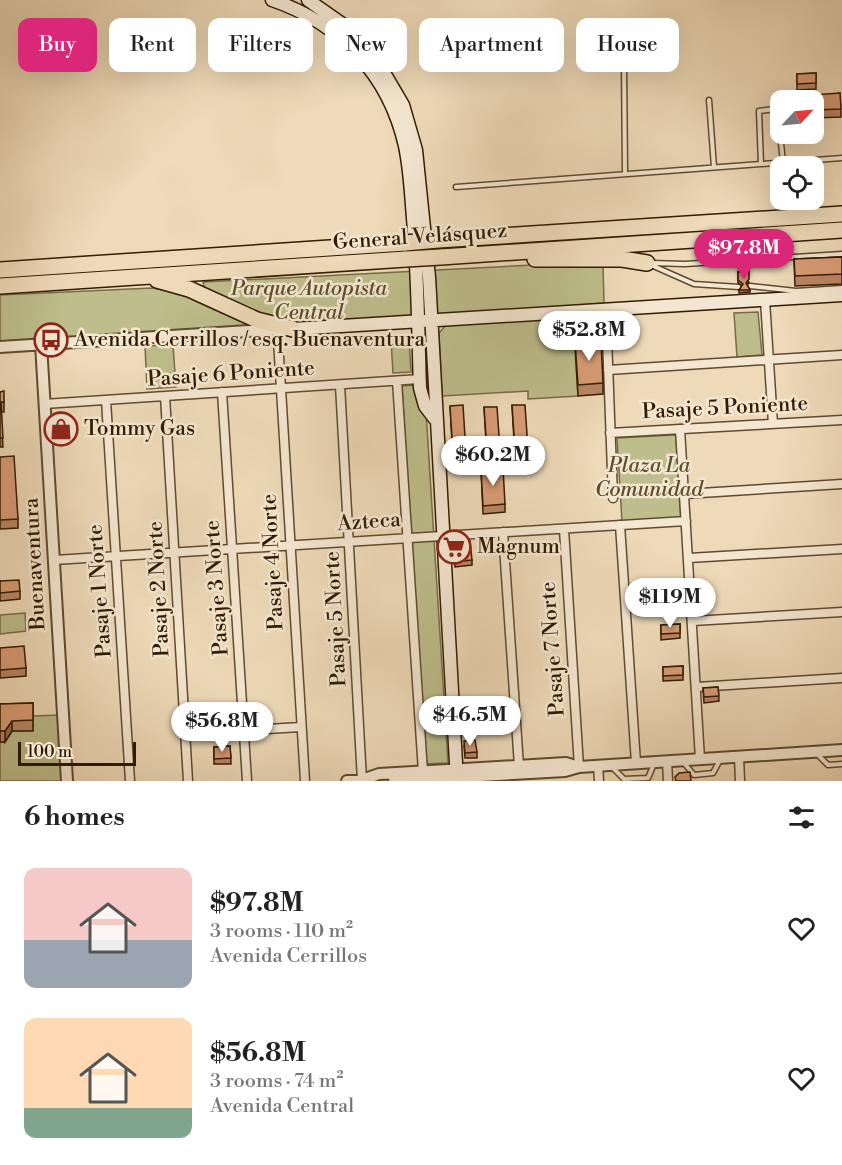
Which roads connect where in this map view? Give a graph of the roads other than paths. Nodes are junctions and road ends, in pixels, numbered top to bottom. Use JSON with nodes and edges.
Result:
{"nodes":[{"id":1,"x":272,"y":0,"type":"edge"},
{"id":2,"x":308,"y":0,"type":"edge"},
{"id":3,"x":624,"y":72,"type":"edge"},
{"id":4,"x":709,"y":100,"type":"dead end"},
{"id":5,"x":770,"y":110,"type":"edge"},
{"id":6,"x":842,"y":158,"type":"edge"},
{"id":7,"x":824,"y":159,"type":"edge"},
{"id":8,"x":770,"y":163,"type":"edge"},
{"id":9,"x":761,"y":164,"type":"junction"},
{"id":10,"x":714,"y":167,"type":"junction"},
{"id":11,"x":625,"y":173,"type":"junction"},
{"id":12,"x":456,"y":187,"type":"dead end"},
{"id":13,"x":842,"y":214,"type":"edge"},
{"id":14,"x":842,"y":230,"type":"edge"},
{"id":15,"x":473,"y":254,"type":"junction"},
{"id":16,"x":842,"y":254,"type":"edge"},
{"id":17,"x":647,"y":263,"type":"junction"},
{"id":18,"x":0,"y":270,"type":"edge"},
{"id":19,"x":134,"y":277,"type":"junction"},
{"id":20,"x":0,"y":286,"type":"edge"},
{"id":21,"x":750,"y":286,"type":"edge"},
{"id":22,"x":739,"y":287,"type":"edge"},
{"id":23,"x":842,"y":288,"type":"edge"},
{"id":24,"x":842,"y":295,"type":"edge"},
{"id":25,"x":765,"y":300,"type":"junction"},
{"id":26,"x":606,"y":310,"type":"junction"},
{"id":27,"x":430,"y":319,"type":"junction"},
{"id":28,"x":417,"y":320,"type":"junction"},
{"id":29,"x":293,"y":329,"type":"junction"},
{"id":30,"x":278,"y":340,"type":"dead end"},
{"id":31,"x":41,"y":344,"type":"junction"},
{"id":32,"x":0,"y":347,"type":"edge"},
{"id":33,"x":842,"y":355,"type":"edge"},
{"id":34,"x":769,"y":360,"type":"junction"},
{"id":35,"x":608,"y":370,"type":"junction"},
{"id":36,"x":420,"y":380,"type":"junction"},
{"id":37,"x":397,"y":381,"type":"junction"},
{"id":38,"x":340,"y":385,"type":"junction"},
{"id":39,"x":281,"y":388,"type":"junction"},
{"id":40,"x":222,"y":392,"type":"junction"},
{"id":41,"x":165,"y":396,"type":"junction"},
{"id":42,"x":106,"y":400,"type":"junction"},
{"id":43,"x":44,"y":404,"type":"junction"},
{"id":44,"x":435,"y":420,"type":"junction"},
{"id":45,"x":842,"y":420,"type":"edge"},
{"id":46,"x":773,"y":424,"type":"junction"},
{"id":47,"x":680,"y":429,"type":"junction"},
{"id":48,"x":610,"y":433,"type":"junction"},
{"id":49,"x":842,"y":484,"type":"edge"},
{"id":50,"x":685,"y":494,"type":"junction"},
{"id":51,"x":613,"y":498,"type":"dead end"},
{"id":52,"x":686,"y":521,"type":"junction"},
{"id":53,"x":620,"y":525,"type":"junction"},
{"id":54,"x":564,"y":529,"type":"junction"},
{"id":55,"x":503,"y":532,"type":"junction"},
{"id":56,"x":442,"y":536,"type":"junction"},
{"id":57,"x":407,"y":538,"type":"junction"},
{"id":58,"x":349,"y":542,"type":"junction"},
{"id":59,"x":291,"y":545,"type":"junction"},
{"id":60,"x":232,"y":549,"type":"junction"},
{"id":61,"x":842,"y":549,"type":"edge"},
{"id":62,"x":174,"y":552,"type":"junction"},
{"id":63,"x":116,"y":556,"type":"junction"},
{"id":64,"x":689,"y":558,"type":"junction"},
{"id":65,"x":54,"y":560,"type":"junction"},
{"id":66,"x":842,"y":612,"type":"edge"},
{"id":67,"x":693,"y":621,"type":"junction"},
{"id":68,"x":842,"y":678,"type":"edge"},
{"id":69,"x":697,"y":687,"type":"junction"},
{"id":70,"x":301,"y":727,"type":"junction"},
{"id":71,"x":244,"y":731,"type":"junction"},
{"id":72,"x":185,"y":734,"type":"junction"},
{"id":73,"x":842,"y":750,"type":"edge"},
{"id":74,"x":815,"y":752,"type":"junction"},
{"id":75,"x":739,"y":757,"type":"junction"},
{"id":76,"x":721,"y":758,"type":"junction"},
{"id":77,"x":700,"y":759,"type":"junction"},
{"id":78,"x":682,"y":760,"type":"junction"},
{"id":79,"x":661,"y":761,"type":"junction"},
{"id":80,"x":636,"y":763,"type":"junction"},
{"id":81,"x":842,"y":764,"type":"edge"},
{"id":82,"x":604,"y":765,"type":"junction"},
{"id":83,"x":579,"y":767,"type":"junction"},
{"id":84,"x":423,"y":772,"type":"junction"},
{"id":85,"x":516,"y":774,"type":"edge"},
{"id":86,"x":457,"y":776,"type":"edge"},
{"id":87,"x":530,"y":777,"type":"edge"},
{"id":88,"x":482,"y":779,"type":"edge"},
{"id":89,"x":67,"y":781,"type":"edge"},
{"id":90,"x":130,"y":781,"type":"edge"},
{"id":91,"x":188,"y":781,"type":"edge"},
{"id":92,"x":247,"y":781,"type":"edge"},
{"id":93,"x":305,"y":781,"type":"edge"},
{"id":94,"x":347,"y":781,"type":"edge"},
{"id":95,"x":364,"y":781,"type":"edge"},
{"id":96,"x":394,"y":781,"type":"edge"},
{"id":97,"x":599,"y":781,"type":"edge"},
{"id":98,"x":668,"y":781,"type":"edge"},
{"id":99,"x":740,"y":781,"type":"edge"}],
"edges":[{"from":1,"to":28,"type":"main road"},
{"from":2,"to":27,"type":"main road"},
{"from":3,"to":11,"type":"lane"},
{"from":4,"to":10,"type":"lane"},
{"from":5,"to":9,"type":"lane"},
{"from":6,"to":7,"type":"lane"},
{"from":8,"to":9,"type":"lane"},
{"from":9,"to":10,"type":"lane"},
{"from":10,"to":11,"type":"lane"},
{"from":11,"to":12,"type":"lane"},
{"from":13,"to":18,"type":"highway","name":"General Velásquez","bridge":true},
{"from":14,"to":15,"type":"highway","name":"General Velásquez"},
{"from":15,"to":17,"type":"highway"},
{"from":15,"to":19,"type":"highway","name":"General Velásquez","bridge":true},
{"from":16,"to":17,"type":"lane"},
{"from":17,"to":22,"type":"lane"},
{"from":19,"to":20,"type":"highway","name":"General Velásquez"},
{"from":19,"to":29,"type":"highway"},
{"from":21,"to":23,"type":"lane"},
{"from":24,"to":25,"type":"main road"},
{"from":25,"to":26,"type":"main road"},
{"from":25,"to":34,"type":"street"},
{"from":26,"to":27,"type":"main road"},
{"from":26,"to":35,"type":"street"},
{"from":27,"to":28,"type":"main road"},
{"from":27,"to":44,"type":"main road"},
{"from":28,"to":29,"type":"main road"},
{"from":28,"to":36,"type":"main road"},
{"from":29,"to":31,"type":"street"},
{"from":30,"to":39,"type":"street","name":"Pasaje 4 Norte"},
{"from":31,"to":32,"type":"street"},
{"from":31,"to":43,"type":"street","name":"Buenaventura"},
{"from":33,"to":34,"type":"street"},
{"from":34,"to":35,"type":"street"},
{"from":34,"to":46,"type":"street"},
{"from":35,"to":48,"type":"street"},
{"from":36,"to":37,"type":"street","name":"Pasaje 6 Poniente"},
{"from":36,"to":44,"type":"main road"},
{"from":37,"to":38,"type":"street","name":"Pasaje 6 Poniente"},
{"from":37,"to":57,"type":"street"},
{"from":38,"to":39,"type":"street","name":"Pasaje 6 Poniente"},
{"from":38,"to":58,"type":"street","name":"Pasaje 5 Norte"},
{"from":39,"to":40,"type":"street","name":"Pasaje 6 Poniente"},
{"from":39,"to":59,"type":"street","name":"Pasaje 4 Norte"},
{"from":40,"to":41,"type":"street","name":"Pasaje 6 Poniente"},
{"from":40,"to":60,"type":"street","name":"Pasaje 3 Norte"},
{"from":41,"to":42,"type":"street","name":"Pasaje 6 Poniente"},
{"from":41,"to":62,"type":"street","name":"Pasaje 2 Norte"},
{"from":42,"to":43,"type":"street","name":"Pasaje 6 Poniente"},
{"from":42,"to":63,"type":"street","name":"Pasaje 1 Norte"},
{"from":43,"to":65,"type":"street","name":"Buenaventura"},
{"from":44,"to":56,"type":"main road"},
{"from":45,"to":46,"type":"street","name":"Pasaje 5 Poniente"},
{"from":46,"to":47,"type":"street","name":"Pasaje 5 Poniente"},
{"from":47,"to":48,"type":"street","name":"Pasaje 5 Poniente"},
{"from":47,"to":50,"type":"street"},
{"from":48,"to":51,"type":"street"},
{"from":49,"to":50,"type":"street"},
{"from":50,"to":52,"type":"street"},
{"from":52,"to":53,"type":"street","name":"Azteca"},
{"from":52,"to":64,"type":"street"},
{"from":53,"to":54,"type":"street","name":"Azteca"},
{"from":53,"to":80,"type":"street"},
{"from":54,"to":55,"type":"street","name":"Azteca"},
{"from":54,"to":83,"type":"street","name":"Pasaje 7 Norte"},
{"from":55,"to":56,"type":"street","name":"Azteca"},
{"from":55,"to":85,"type":"street"},
{"from":56,"to":57,"type":"street","name":"Azteca"},
{"from":56,"to":86,"type":"main road"},
{"from":57,"to":58,"type":"street","name":"Azteca"},
{"from":57,"to":84,"type":"street"},
{"from":58,"to":59,"type":"street","name":"Azteca"},
{"from":58,"to":95,"type":"street","name":"Pasaje 5 Norte"},
{"from":59,"to":60,"type":"street","name":"Azteca"},
{"from":59,"to":70,"type":"street","name":"Pasaje 4 Norte"},
{"from":60,"to":62,"type":"street","name":"Azteca"},
{"from":60,"to":71,"type":"street","name":"Pasaje 3 Norte"},
{"from":61,"to":64,"type":"street"},
{"from":62,"to":63,"type":"street","name":"Azteca"},
{"from":62,"to":72,"type":"street","name":"Pasaje 2 Norte"},
{"from":63,"to":65,"type":"street","name":"Azteca"},
{"from":63,"to":90,"type":"street","name":"Pasaje 1 Norte"},
{"from":64,"to":67,"type":"street"},
{"from":65,"to":89,"type":"street","name":"Buenaventura"},
{"from":66,"to":67,"type":"street"},
{"from":67,"to":69,"type":"street"},
{"from":68,"to":69,"type":"street"},
{"from":69,"to":77,"type":"street"},
{"from":70,"to":71,"type":"street"},
{"from":70,"to":93,"type":"street","name":"Pasaje 4 Norte"},
{"from":71,"to":72,"type":"street"},
{"from":71,"to":92,"type":"street","name":"Pasaje 3 Norte"},
{"from":72,"to":91,"type":"street","name":"Pasaje 2 Norte"},
{"from":73,"to":74,"type":"street"},
{"from":74,"to":75,"type":"street"},
{"from":74,"to":81,"type":"lane"},
{"from":75,"to":76,"type":"street"},
{"from":75,"to":99,"type":"street"},
{"from":76,"to":77,"type":"street"},
{"from":76,"to":78,"type":"lane"},
{"from":77,"to":78,"type":"street"},
{"from":78,"to":79,"type":"street"},
{"from":79,"to":80,"type":"street"},
{"from":79,"to":82,"type":"lane"},
{"from":79,"to":98,"type":"street"},
{"from":80,"to":82,"type":"street"},
{"from":82,"to":83,"type":"street"},
{"from":82,"to":97,"type":"street"},
{"from":83,"to":85,"type":"street"},
{"from":83,"to":87,"type":"street"},
{"from":84,"to":86,"type":"street"},
{"from":84,"to":95,"type":"street"},
{"from":85,"to":86,"type":"street"},
{"from":85,"to":87,"type":"street"},
{"from":85,"to":88,"type":"street"},
{"from":86,"to":88,"type":"street"},
{"from":86,"to":96,"type":"street"},
{"from":94,"to":95,"type":"street"}]}
